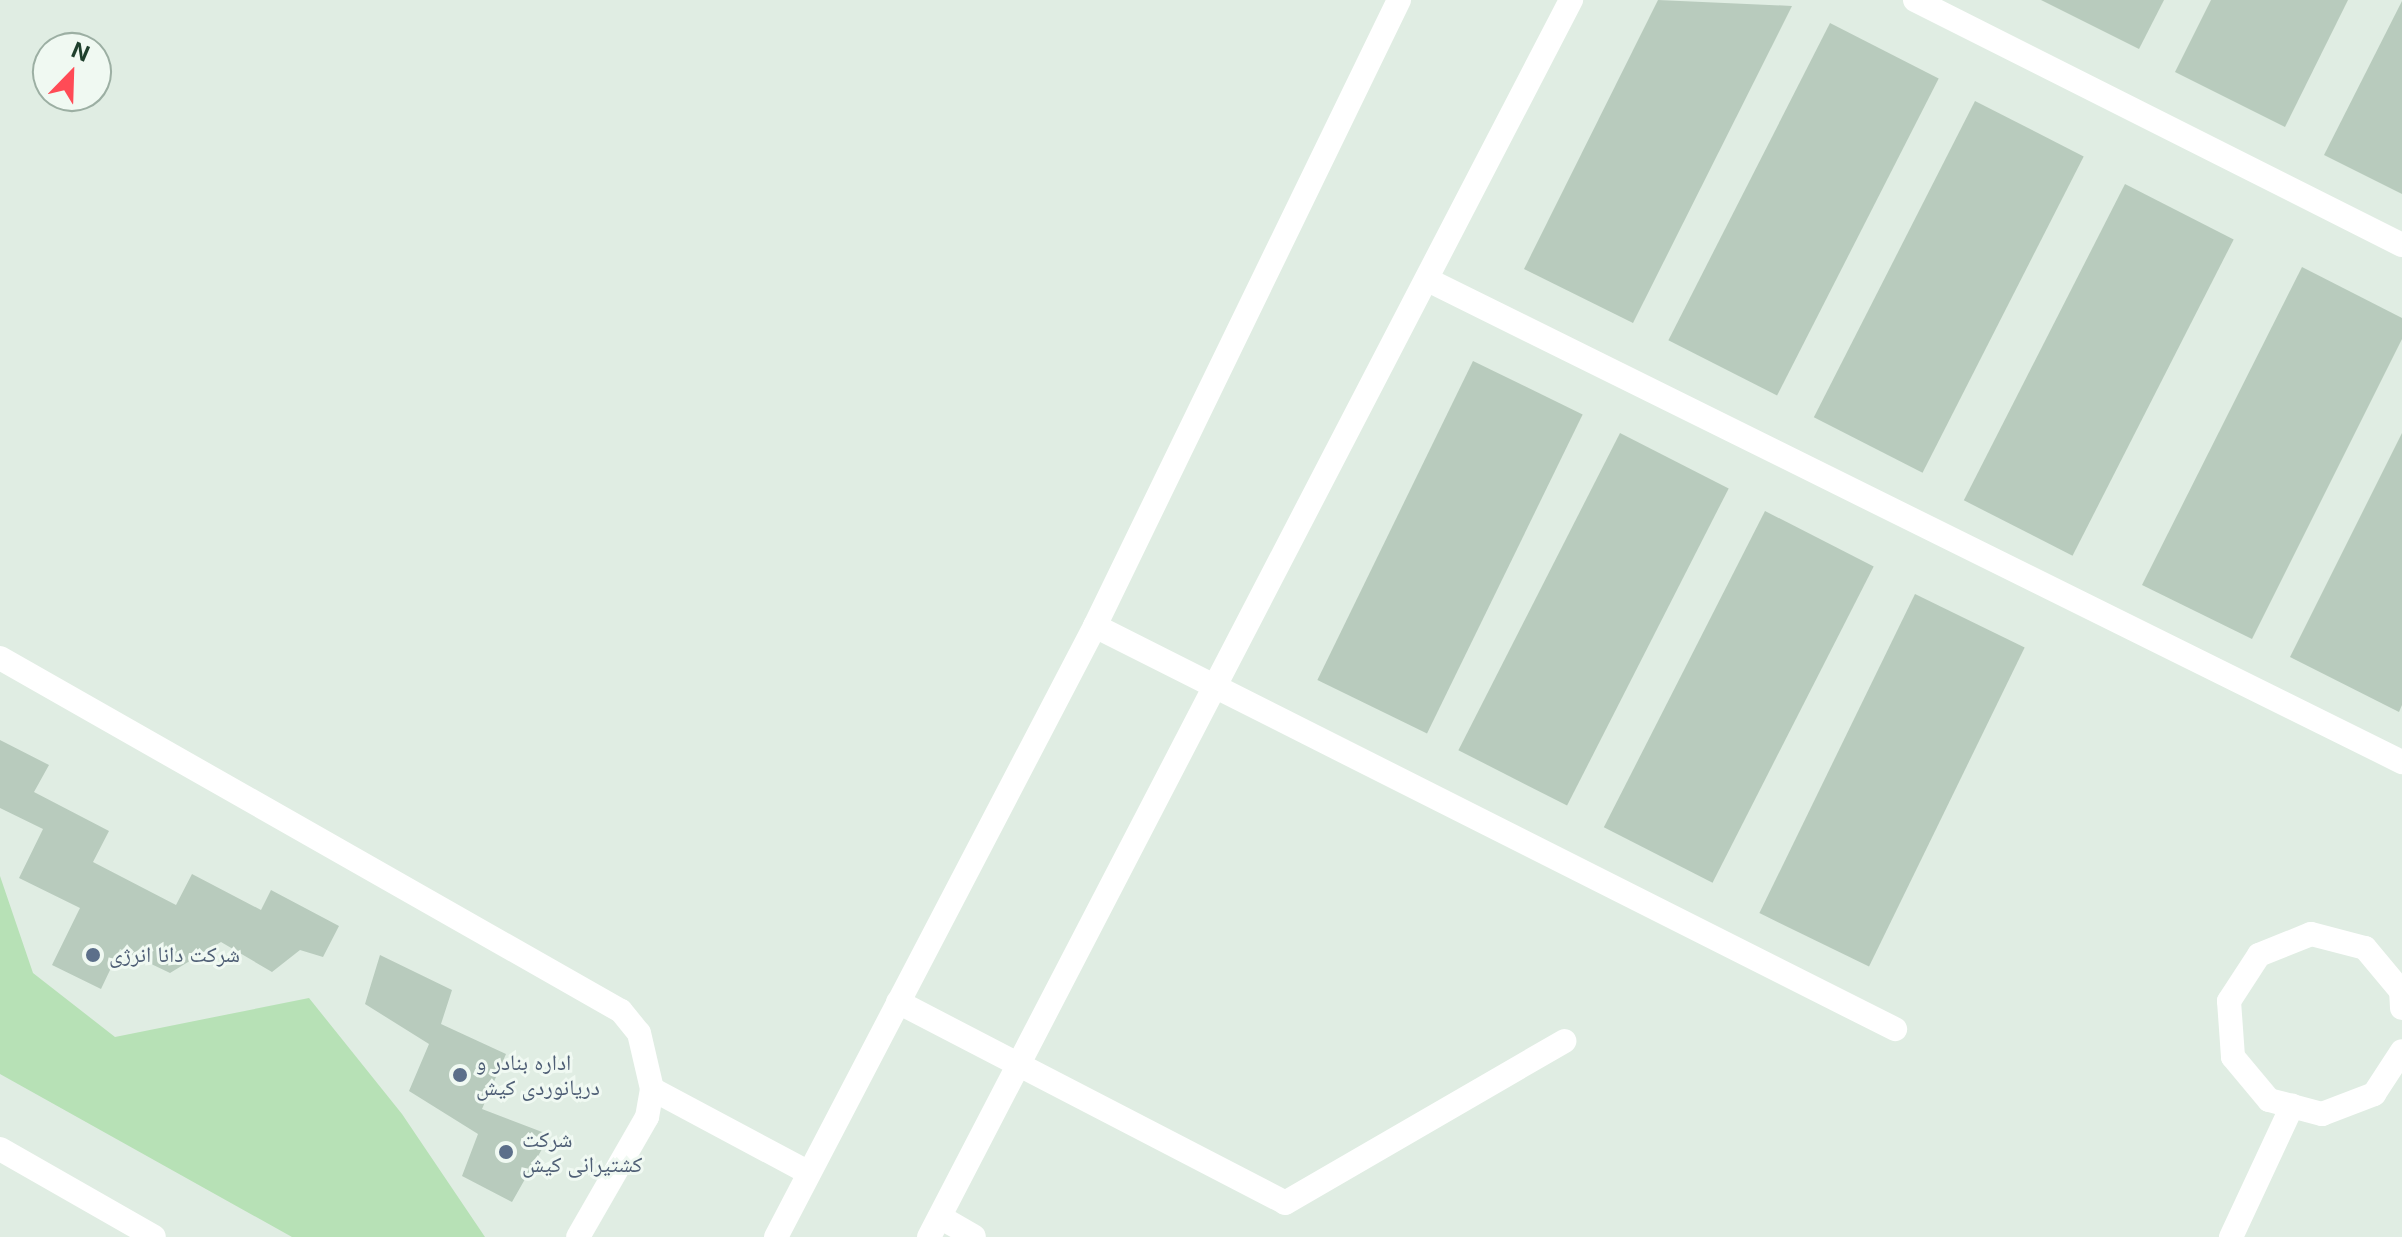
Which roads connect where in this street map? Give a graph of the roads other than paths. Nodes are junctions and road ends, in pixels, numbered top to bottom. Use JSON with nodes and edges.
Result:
{"nodes":[{"id":1,"x":1399,"y":0,"type":"edge"},
{"id":2,"x":1571,"y":0,"type":"edge"},
{"id":3,"x":1915,"y":0,"type":"edge"},
{"id":4,"x":2402,"y":245,"type":"edge"},
{"id":5,"x":1428,"y":280,"type":"junction"},
{"id":6,"x":1095,"y":626,"type":"junction"},
{"id":7,"x":0,"y":658,"type":"edge"},
{"id":8,"x":1221,"y":684,"type":"junction"},
{"id":9,"x":2402,"y":762,"type":"edge"},
{"id":10,"x":898,"y":1002,"type":"junction"},
{"id":11,"x":2402,"y":1008,"type":"edge"},
{"id":12,"x":1895,"y":1029,"type":"dead end"},
{"id":13,"x":1565,"y":1041,"type":"dead end"},
{"id":14,"x":2402,"y":1051,"type":"edge"},
{"id":15,"x":1022,"y":1062,"type":"junction"},
{"id":16,"x":652,"y":1089,"type":"junction"},
{"id":17,"x":2292,"y":1106,"type":"junction"},
{"id":18,"x":0,"y":1149,"type":"edge"},
{"id":19,"x":809,"y":1173,"type":"junction"},
{"id":20,"x":935,"y":1227,"type":"edge"},
{"id":21,"x":154,"y":1237,"type":"edge"},
{"id":22,"x":578,"y":1237,"type":"edge"},
{"id":23,"x":776,"y":1237,"type":"edge"},
{"id":24,"x":974,"y":1237,"type":"edge"},
{"id":25,"x":2231,"y":1237,"type":"edge"}],
"edges":[{"from":1,"to":6,"type":"street"},
{"from":2,"to":5,"type":"street"},
{"from":3,"to":4,"type":"street"},
{"from":5,"to":8,"type":"street"},
{"from":5,"to":9,"type":"street"},
{"from":6,"to":8,"type":"street"},
{"from":6,"to":10,"type":"street"},
{"from":7,"to":16,"type":"street"},
{"from":8,"to":12,"type":"street"},
{"from":8,"to":15,"type":"street"},
{"from":10,"to":15,"type":"street"},
{"from":10,"to":19,"type":"street"},
{"from":11,"to":17,"type":"street"},
{"from":13,"to":15,"type":"street"},
{"from":14,"to":17,"type":"street"},
{"from":15,"to":20,"type":"street"},
{"from":16,"to":19,"type":"street"},
{"from":16,"to":22,"type":"street"},
{"from":17,"to":25,"type":"street"},
{"from":18,"to":21,"type":"street"},
{"from":19,"to":23,"type":"street"},
{"from":20,"to":24,"type":"street"}]}
